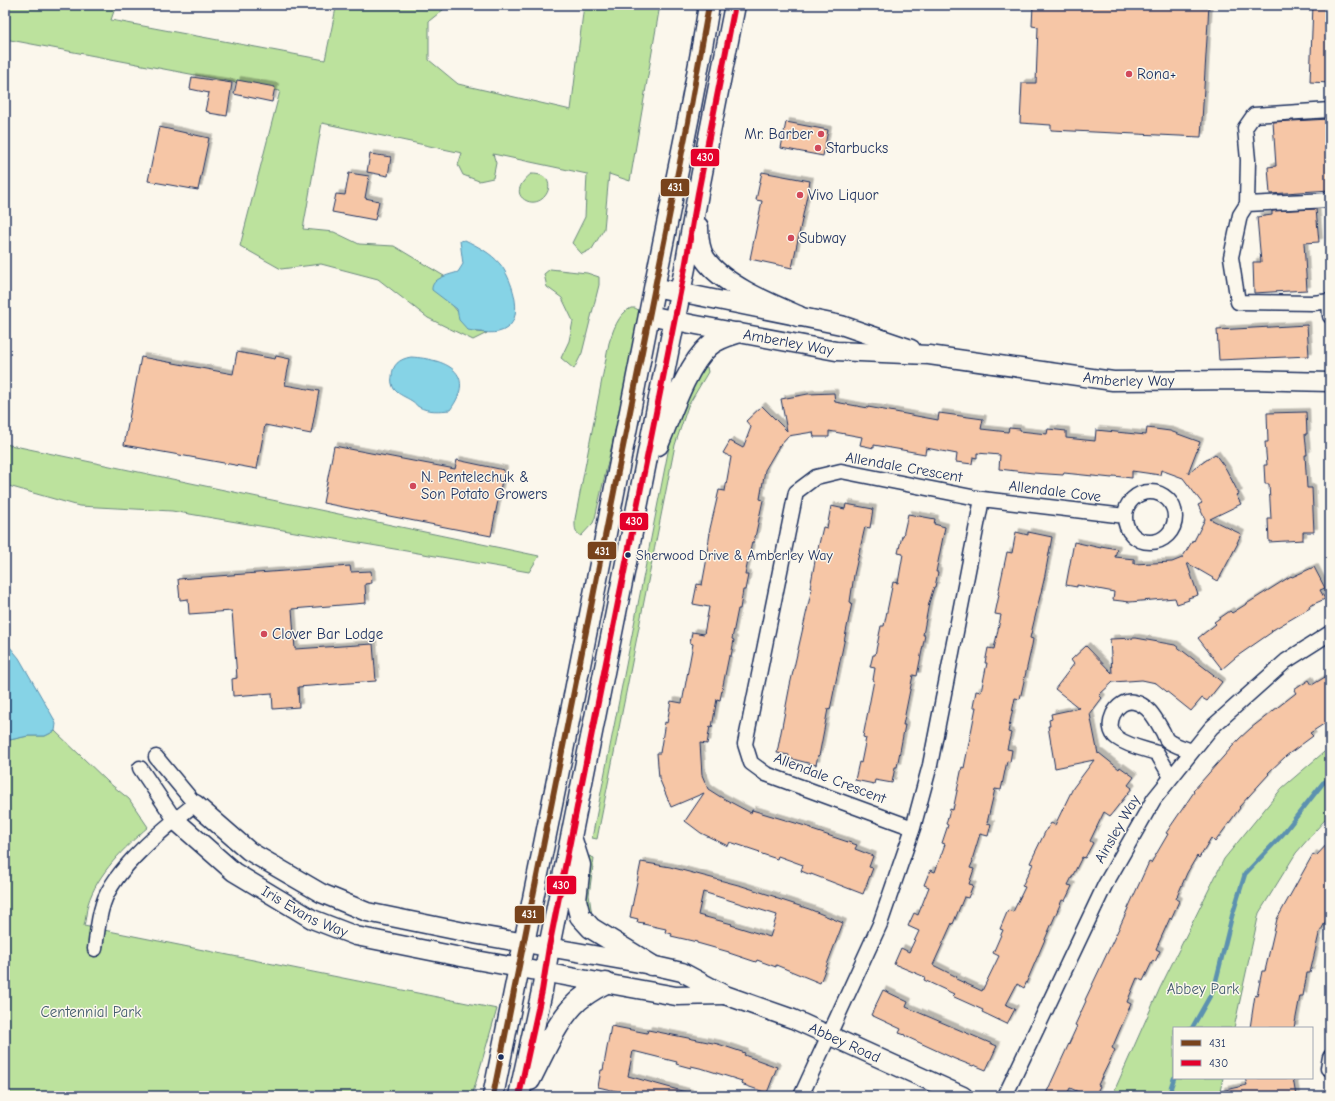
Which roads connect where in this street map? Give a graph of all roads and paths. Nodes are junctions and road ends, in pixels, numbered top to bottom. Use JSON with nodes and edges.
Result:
{"nodes":[{"id":1,"x":709,"y":5,"type":"edge"},
{"id":2,"x":735,"y":5,"type":"edge"},
{"id":3,"x":1330,"y":110,"type":"edge"},
{"id":4,"x":698,"y":193,"type":"junction"},
{"id":5,"x":1330,"y":200,"type":"edge"},
{"id":6,"x":1248,"y":204,"type":"junction"},
{"id":7,"x":654,"y":287,"type":"junction"},
{"id":8,"x":680,"y":292,"type":"junction"},
{"id":9,"x":1330,"y":301,"type":"edge"},
{"id":10,"x":649,"y":315,"type":"junction"},
{"id":11,"x":798,"y":316,"type":"junction"},
{"id":12,"x":1330,"y":316,"type":"edge"},
{"id":13,"x":674,"y":320,"type":"junction"},
{"id":14,"x":737,"y":333,"type":"junction"},
{"id":15,"x":929,"y":355,"type":"junction"},
{"id":16,"x":1330,"y":382,"type":"edge"},
{"id":17,"x":982,"y":499,"type":"junction"},
{"id":18,"x":637,"y":505,"type":"junction"},
{"id":19,"x":1125,"y":516,"type":"dead end"},
{"id":20,"x":1330,"y":633,"type":"edge"},
{"id":21,"x":1192,"y":751,"type":"junction"},
{"id":22,"x":156,"y":757,"type":"dead end"},
{"id":23,"x":140,"y":768,"type":"dead end"},
{"id":24,"x":1170,"y":777,"type":"junction"},
{"id":25,"x":195,"y":804,"type":"junction"},
{"id":26,"x":175,"y":820,"type":"junction"},
{"id":27,"x":913,"y":828,"type":"junction"},
{"id":28,"x":571,"y":839,"type":"junction"},
{"id":29,"x":524,"y":942,"type":"junction"},
{"id":30,"x":550,"y":947,"type":"junction"},
{"id":31,"x":95,"y":949,"type":"dead end"},
{"id":32,"x":651,"y":965,"type":"junction"},
{"id":33,"x":519,"y":968,"type":"junction"},
{"id":34,"x":545,"y":972,"type":"junction"},
{"id":35,"x":606,"y":983,"type":"junction"},
{"id":36,"x":725,"y":995,"type":"junction"},
{"id":37,"x":828,"y":1035,"type":"junction"},
{"id":38,"x":1330,"y":1058,"type":"edge"},
{"id":39,"x":1330,"y":1069,"type":"edge"},
{"id":40,"x":493,"y":1096,"type":"edge"},
{"id":41,"x":520,"y":1096,"type":"edge"},
{"id":42,"x":801,"y":1096,"type":"edge"},
{"id":43,"x":963,"y":1096,"type":"edge"},
{"id":44,"x":1005,"y":1096,"type":"edge"}],
"edges":[{"from":1,"to":7,"type":"main road"},
{"from":2,"to":4,"type":"main road"},
{"from":3,"to":6,"type":"street"},
{"from":4,"to":8,"type":"main road"},
{"from":4,"to":11,"type":"main road"},
{"from":5,"to":6,"type":"street"},
{"from":6,"to":9,"type":"street"},
{"from":7,"to":8,"type":"street","name":"Amberley Way"},
{"from":7,"to":10,"type":"main road"},
{"from":8,"to":11,"type":"street","name":"Amberley Way"},
{"from":8,"to":13,"type":"main road"},
{"from":9,"to":12,"type":"street"},
{"from":10,"to":13,"type":"street","name":"Amberley Way"},
{"from":10,"to":29,"type":"main road"},
{"from":11,"to":15,"type":"street","name":"Amberley Way"},
{"from":13,"to":14,"type":"street","name":"Amberley Way"},
{"from":13,"to":18,"type":"main road"},
{"from":14,"to":15,"type":"street","name":"Amberley Way"},
{"from":14,"to":18,"type":"main road"},
{"from":15,"to":16,"type":"street","name":"Amberley Way"},
{"from":17,"to":19,"type":"street","name":"Allendale Cove"},
{"from":17,"to":27,"type":"street"},
{"from":17,"to":27,"type":"street","name":"Allendale Crescent"},
{"from":18,"to":28,"type":"main road"},
{"from":20,"to":21,"type":"street","name":"Ainsley Way"},
{"from":21,"to":24,"type":"street","name":"Ainsley Way"},
{"from":21,"to":24,"type":"street"},
{"from":22,"to":25,"type":"street","name":"Iris Evans Way"},
{"from":23,"to":26,"type":"street","name":"Iris Evans Way"},
{"from":24,"to":44,"type":"street","name":"Ainsley Way"},
{"from":25,"to":26,"type":"street"},
{"from":25,"to":29,"type":"street","name":"Iris Evans Way"},
{"from":26,"to":31,"type":"street"},
{"from":26,"to":33,"type":"street","name":"Iris Evans Way"},
{"from":27,"to":37,"type":"street"},
{"from":28,"to":30,"type":"main road"},
{"from":28,"to":32,"type":"main road"},
{"from":29,"to":30,"type":"street","name":"Abbey Road"},
{"from":29,"to":33,"type":"main road"},
{"from":30,"to":32,"type":"street","name":"Abbey Road"},
{"from":30,"to":34,"type":"main road"},
{"from":32,"to":36,"type":"street","name":"Abbey Road"},
{"from":33,"to":34,"type":"street","name":"Abbey Road"},
{"from":33,"to":40,"type":"main road"},
{"from":34,"to":35,"type":"street","name":"Abbey Road"},
{"from":34,"to":41,"type":"main road"},
{"from":35,"to":36,"type":"street","name":"Abbey Road"},
{"from":35,"to":41,"type":"main road"},
{"from":36,"to":37,"type":"street","name":"Abbey Road"},
{"from":37,"to":42,"type":"street"},
{"from":37,"to":43,"type":"street","name":"Abbey Road"},
{"from":38,"to":39,"type":"street"}]}
